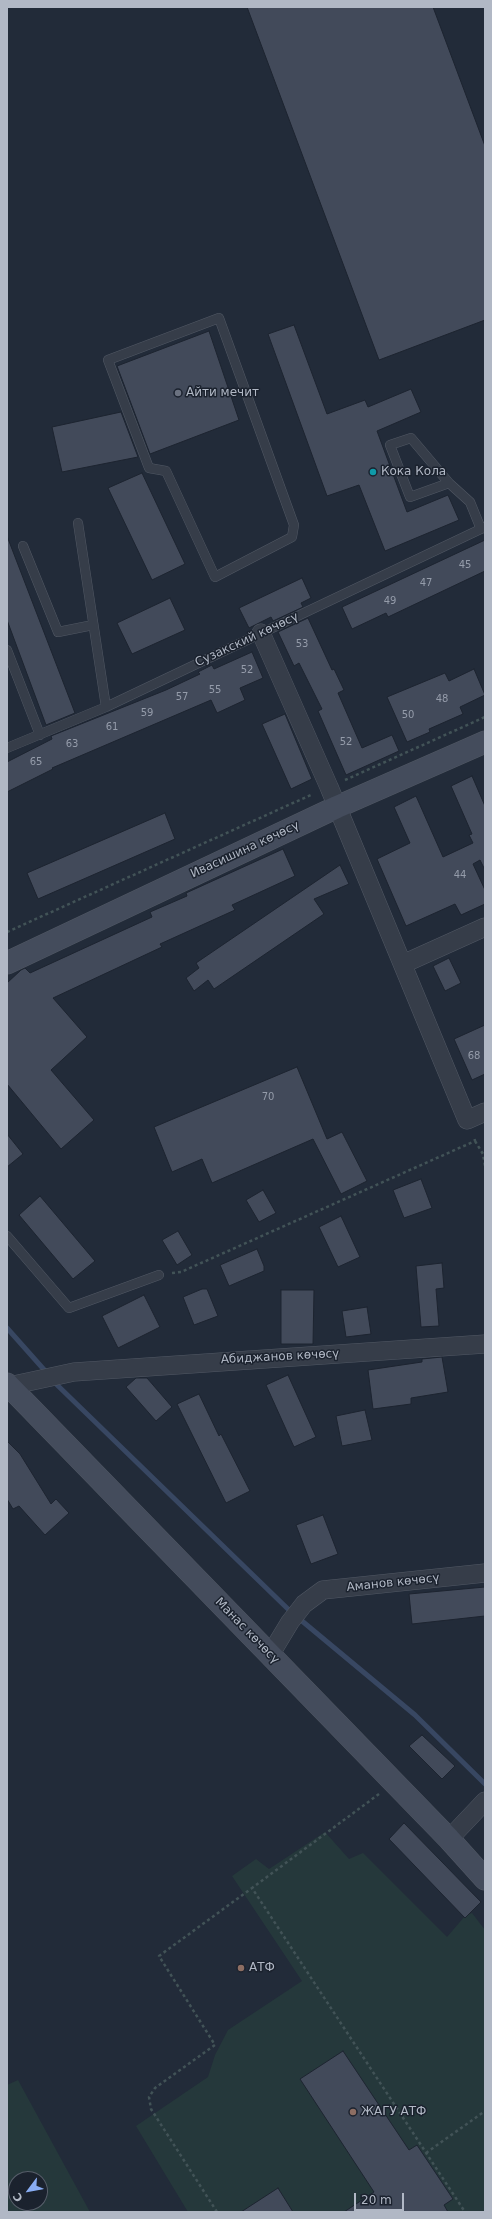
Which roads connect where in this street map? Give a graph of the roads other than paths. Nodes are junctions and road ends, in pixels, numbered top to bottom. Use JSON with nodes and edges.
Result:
{"nodes":[{"id":1,"x":219,"y":318,"type":"joint"},
{"id":2,"x":448,"y":483,"type":"junction"},
{"id":3,"x":78,"y":523,"type":"dead end"},
{"id":4,"x":483,"y":528,"type":"edge"},
{"id":5,"x":23,"y":546,"type":"dead end"},
{"id":6,"x":93,"y":625,"type":"junction"},
{"id":7,"x":262,"y":633,"type":"junction"},
{"id":8,"x":7,"y":650,"type":"edge"},
{"id":9,"x":106,"y":707,"type":"junction"},
{"id":10,"x":40,"y":735,"type":"junction"},
{"id":11,"x":485,"y":742,"type":"edge"},
{"id":12,"x":7,"y":748,"type":"edge"},
{"id":13,"x":337,"y":807,"type":"junction"},
{"id":14,"x":485,"y":927,"type":"edge"},
{"id":15,"x":7,"y":963,"type":"edge"},
{"id":16,"x":403,"y":964,"type":"junction"},
{"id":17,"x":485,"y":1112,"type":"edge"},
{"id":18,"x":7,"y":1236,"type":"edge"},
{"id":19,"x":159,"y":1275,"type":"road end"},
{"id":20,"x":485,"y":1344,"type":"edge"},
{"id":21,"x":8,"y":1385,"type":"edge"},
{"id":22,"x":485,"y":1573,"type":"edge"},
{"id":23,"x":270,"y":1655,"type":"junction"},
{"id":24,"x":484,"y":1801,"type":"edge"},
{"id":25,"x":449,"y":1838,"type":"junction"},
{"id":26,"x":485,"y":1879,"type":"edge"}],
"edges":[{"from":1,"to":1,"type":"lane"},
{"from":2,"to":2,"type":"lane"},
{"from":2,"to":4,"type":"lane"},
{"from":3,"to":6,"type":"lane"},
{"from":4,"to":7,"type":"lane","name":"Сузакский көчөсү"},
{"from":5,"to":6,"type":"lane"},
{"from":6,"to":9,"type":"lane"},
{"from":7,"to":9,"type":"lane","name":"Сузакский көчөсү"},
{"from":7,"to":13,"type":"street"},
{"from":8,"to":10,"type":"lane"},
{"from":9,"to":10,"type":"lane","name":"Сузакский көчөсү"},
{"from":10,"to":12,"type":"lane","name":"Сузакский көчөсү"},
{"from":11,"to":13,"type":"main road","name":"Ивасишина көчөсү"},
{"from":13,"to":15,"type":"main road","name":"Ивасишина көчөсү"},
{"from":13,"to":16,"type":"street"},
{"from":14,"to":16,"type":"street"},
{"from":16,"to":17,"type":"street"},
{"from":18,"to":19,"type":"lane"},
{"from":20,"to":21,"type":"street","name":"Абиджанов көчөсү"},
{"from":21,"to":23,"type":"main road","name":"Манас көчөсү"},
{"from":22,"to":23,"type":"street","name":"Аманов көчөсү"},
{"from":23,"to":25,"type":"main road","name":"Манас көчөсү"},
{"from":24,"to":25,"type":"street"},
{"from":25,"to":26,"type":"main road","name":"Манас көчөсү"}]}
